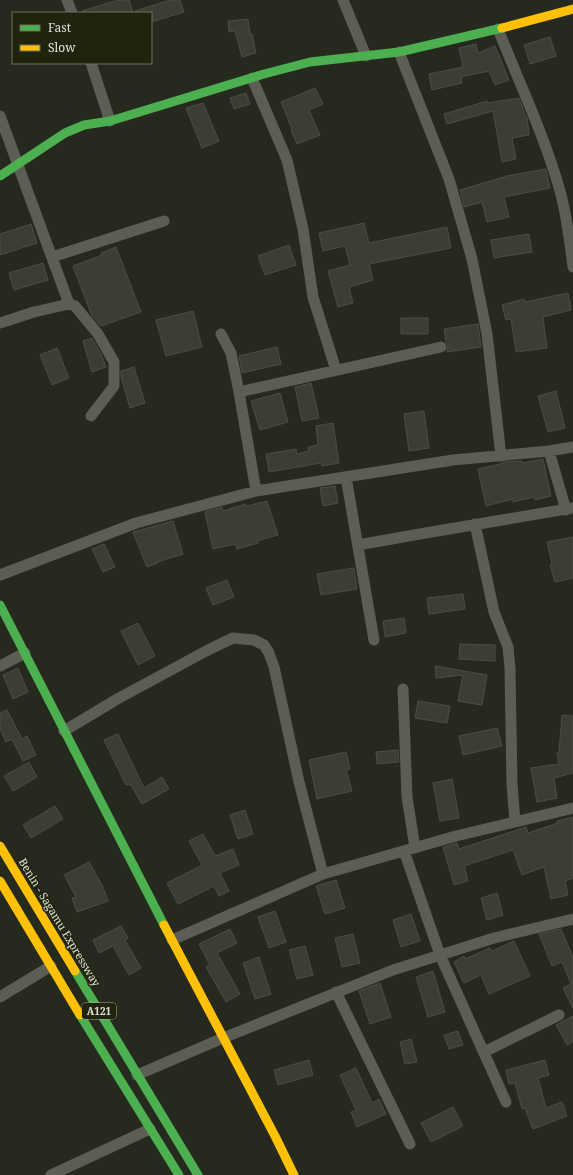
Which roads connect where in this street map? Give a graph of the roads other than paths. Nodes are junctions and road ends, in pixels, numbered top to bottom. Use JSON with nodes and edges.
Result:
{"nodes":[{"id":1,"x":67,"y":0,"type":"edge"},
{"id":2,"x":343,"y":0,"type":"edge"},
{"id":3,"x":570,"y":6,"type":"edge"},
{"id":4,"x":72,"y":12,"type":"edge"},
{"id":5,"x":498,"y":29,"type":"junction"},
{"id":6,"x":399,"y":52,"type":"junction"},
{"id":7,"x":366,"y":56,"type":"junction"},
{"id":8,"x":92,"y":64,"type":"edge"},
{"id":9,"x":252,"y":78,"type":"junction"},
{"id":10,"x":0,"y":116,"type":"edge"},
{"id":11,"x":110,"y":121,"type":"junction"},
{"id":12,"x":18,"y":164,"type":"junction"},
{"id":13,"x":0,"y":176,"type":"edge"},
{"id":14,"x":164,"y":221,"type":"dead end"},
{"id":15,"x":52,"y":257,"type":"junction"},
{"id":16,"x":573,"y":267,"type":"edge"},
{"id":17,"x":69,"y":304,"type":"junction"},
{"id":18,"x":0,"y":323,"type":"edge"},
{"id":19,"x":221,"y":334,"type":"dead end"},
{"id":20,"x":441,"y":347,"type":"dead end"},
{"id":21,"x":336,"y":370,"type":"junction"},
{"id":22,"x":239,"y":392,"type":"junction"},
{"id":23,"x":91,"y":416,"type":"dead end"},
{"id":24,"x":573,"y":447,"type":"edge"},
{"id":25,"x":549,"y":451,"type":"junction"},
{"id":26,"x":501,"y":456,"type":"junction"},
{"id":27,"x":346,"y":477,"type":"junction"},
{"id":28,"x":256,"y":491,"type":"junction"},
{"id":29,"x":569,"y":509,"type":"edge"},
{"id":30,"x":475,"y":524,"type":"junction"},
{"id":31,"x":358,"y":545,"type":"junction"},
{"id":32,"x":0,"y":575,"type":"edge"},
{"id":33,"x":0,"y":605,"type":"edge"},
{"id":34,"x":374,"y":640,"type":"dead end"},
{"id":35,"x":25,"y":653,"type":"junction"},
{"id":36,"x":0,"y":666,"type":"edge"},
{"id":37,"x":403,"y":689,"type":"dead end"},
{"id":38,"x":64,"y":731,"type":"junction"},
{"id":39,"x":573,"y":808,"type":"edge"},
{"id":40,"x":515,"y":822,"type":"junction"},
{"id":41,"x":0,"y":846,"type":"edge"},
{"id":42,"x":415,"y":848,"type":"junction"},
{"id":43,"x":404,"y":851,"type":"junction"},
{"id":44,"x":323,"y":874,"type":"junction"},
{"id":45,"x":0,"y":881,"type":"edge"},
{"id":46,"x":573,"y":919,"type":"edge"},
{"id":47,"x":172,"y":940,"type":"junction"},
{"id":48,"x":440,"y":955,"type":"junction"},
{"id":49,"x":51,"y":966,"type":"junction"},
{"id":50,"x":336,"y":992,"type":"junction"},
{"id":51,"x":0,"y":997,"type":"edge"},
{"id":52,"x":559,"y":1015,"type":"dead end"},
{"id":53,"x":223,"y":1038,"type":"junction"},
{"id":54,"x":484,"y":1052,"type":"junction"},
{"id":55,"x":137,"y":1076,"type":"junction"},
{"id":56,"x":506,"y":1102,"type":"dead end"},
{"id":57,"x":150,"y":1129,"type":"junction"},
{"id":58,"x":410,"y":1144,"type":"dead end"},
{"id":59,"x":51,"y":1175,"type":"edge"},
{"id":60,"x":179,"y":1175,"type":"edge"},
{"id":61,"x":198,"y":1175,"type":"edge"},
{"id":62,"x":294,"y":1175,"type":"edge"}],
"edges":[{"from":1,"to":4,"type":"street"},
{"from":2,"to":7,"type":"street"},
{"from":3,"to":5,"type":"main road"},
{"from":5,"to":6,"type":"main road"},
{"from":5,"to":16,"type":"street"},
{"from":6,"to":7,"type":"main road"},
{"from":6,"to":26,"type":"street"},
{"from":7,"to":9,"type":"main road"},
{"from":8,"to":11,"type":"street"},
{"from":9,"to":11,"type":"main road"},
{"from":9,"to":21,"type":"street"},
{"from":10,"to":12,"type":"street"},
{"from":11,"to":12,"type":"main road"},
{"from":12,"to":13,"type":"main road"},
{"from":12,"to":15,"type":"street"},
{"from":14,"to":15,"type":"street"},
{"from":15,"to":17,"type":"street"},
{"from":17,"to":18,"type":"street"},
{"from":17,"to":23,"type":"street"},
{"from":19,"to":22,"type":"street"},
{"from":20,"to":21,"type":"street"},
{"from":21,"to":22,"type":"street"},
{"from":22,"to":28,"type":"street"},
{"from":24,"to":25,"type":"street"},
{"from":25,"to":26,"type":"street"},
{"from":25,"to":29,"type":"street"},
{"from":26,"to":27,"type":"street"},
{"from":27,"to":28,"type":"street"},
{"from":27,"to":31,"type":"street"},
{"from":28,"to":32,"type":"street"},
{"from":29,"to":30,"type":"street"},
{"from":30,"to":31,"type":"street"},
{"from":30,"to":40,"type":"street"},
{"from":31,"to":34,"type":"street"},
{"from":33,"to":35,"type":"main road"},
{"from":35,"to":36,"type":"street"},
{"from":35,"to":38,"type":"main road"},
{"from":37,"to":42,"type":"street"},
{"from":38,"to":44,"type":"street"},
{"from":38,"to":47,"type":"main road"},
{"from":39,"to":40,"type":"street"},
{"from":40,"to":42,"type":"street"},
{"from":41,"to":55,"type":"main road","name":"Benin - Sagamu Expressway","number":"A121"},
{"from":42,"to":43,"type":"street"},
{"from":43,"to":44,"type":"street"},
{"from":43,"to":48,"type":"street"},
{"from":44,"to":47,"type":"street"},
{"from":45,"to":49,"type":"main road","number":"A121"},
{"from":46,"to":48,"type":"street"},
{"from":47,"to":53,"type":"main road"},
{"from":48,"to":50,"type":"street"},
{"from":48,"to":54,"type":"street"},
{"from":49,"to":51,"type":"street"},
{"from":49,"to":57,"type":"main road","number":"A121"},
{"from":50,"to":53,"type":"street"},
{"from":50,"to":58,"type":"street"},
{"from":52,"to":54,"type":"street"},
{"from":53,"to":55,"type":"street"},
{"from":53,"to":62,"type":"main road"},
{"from":54,"to":56,"type":"street"},
{"from":55,"to":61,"type":"main road","name":"Benin - Sagamu Expressway","number":"A121"},
{"from":57,"to":59,"type":"street"},
{"from":57,"to":60,"type":"main road","number":"A121"}]}
